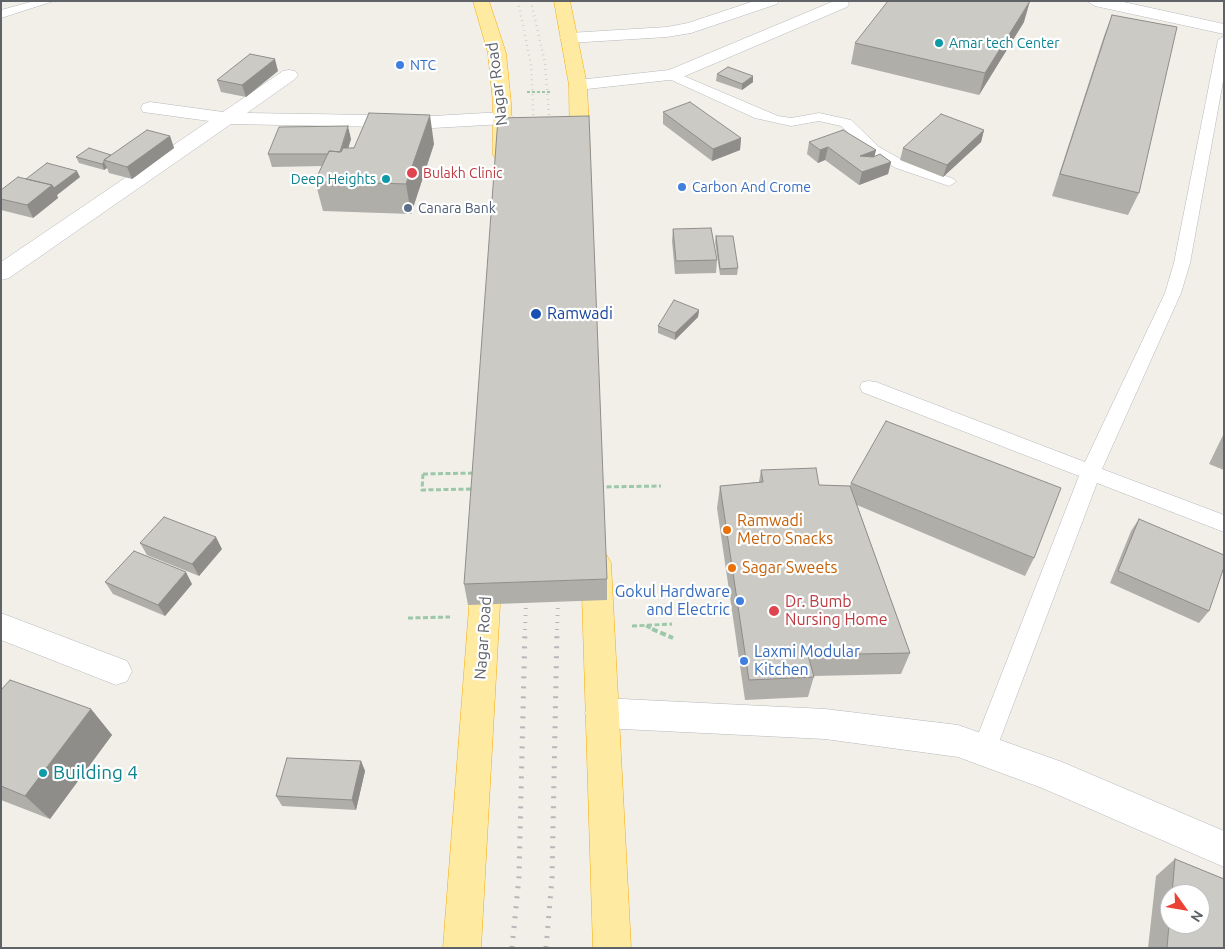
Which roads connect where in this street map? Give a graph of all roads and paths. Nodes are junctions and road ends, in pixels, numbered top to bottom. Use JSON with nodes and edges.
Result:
{"nodes":[{"id":1,"x":48,"y":1,"type":"edge"},
{"id":2,"x":482,"y":1,"type":"edge"},
{"id":3,"x":562,"y":1,"type":"edge"},
{"id":4,"x":771,"y":1,"type":"edge"},
{"id":5,"x":1095,"y":1,"type":"edge"},
{"id":6,"x":1147,"y":1,"type":"edge"},
{"id":7,"x":841,"y":4,"type":"dead end"},
{"id":8,"x":1,"y":14,"type":"edge"},
{"id":9,"x":1224,"y":17,"type":"edge"},
{"id":10,"x":1224,"y":29,"type":"edge"},
{"id":11,"x":570,"y":38,"type":"junction"},
{"id":12,"x":1224,"y":40,"type":"edge"},
{"id":13,"x":289,"y":75,"type":"dead end"},
{"id":14,"x":672,"y":75,"type":"junction"},
{"id":15,"x":578,"y":88,"type":"junction"},
{"id":16,"x":502,"y":105,"type":"junction"},
{"id":17,"x":150,"y":108,"type":"dead end"},
{"id":18,"x":226,"y":118,"type":"junction"},
{"id":19,"x":580,"y":179,"type":"edge"},
{"id":20,"x":503,"y":181,"type":"edge"},
{"id":21,"x":949,"y":182,"type":"edge"},
{"id":22,"x":1,"y":273,"type":"edge"},
{"id":23,"x":869,"y":387,"type":"dead end"},
{"id":24,"x":1091,"y":471,"type":"junction"},
{"id":25,"x":482,"y":472,"type":"edge"},
{"id":26,"x":661,"y":486,"type":"dead end"},
{"id":27,"x":596,"y":487,"type":"edge"},
{"id":28,"x":481,"y":489,"type":"edge"},
{"id":29,"x":1224,"y":524,"type":"edge"},
{"id":30,"x":488,"y":539,"type":"edge"},
{"id":31,"x":594,"y":539,"type":"edge"},
{"id":32,"x":485,"y":616,"type":"junction"},
{"id":33,"x":408,"y":618,"type":"dead end"},
{"id":34,"x":646,"y":625,"type":"dead end"},
{"id":35,"x":1,"y":626,"type":"edge"},
{"id":36,"x":673,"y":638,"type":"dead end"},
{"id":37,"x":116,"y":671,"type":"dead end"},
{"id":38,"x":602,"y":713,"type":"junction"},
{"id":39,"x":984,"y":750,"type":"junction"},
{"id":40,"x":1224,"y":849,"type":"edge"},
{"id":41,"x":462,"y":948,"type":"edge"},
{"id":42,"x":612,"y":948,"type":"edge"}],
"edges":[{"from":1,"to":8,"type":"lane"},
{"from":2,"to":16,"type":"highway","name":"Nagar Road"},
{"from":3,"to":11,"type":"highway"},
{"from":4,"to":11,"type":"street"},
{"from":5,"to":10,"type":"street"},
{"from":6,"to":9,"type":"street"},
{"from":7,"to":14,"type":"street"},
{"from":11,"to":15,"type":"highway"},
{"from":12,"to":24,"type":"lane"},
{"from":13,"to":18,"type":"street"},
{"from":14,"to":15,"type":"street"},
{"from":14,"to":21,"type":"lane"},
{"from":15,"to":16,"type":"path"},
{"from":15,"to":19,"type":"highway"},
{"from":16,"to":18,"type":"street"},
{"from":16,"to":20,"type":"highway","name":"Nagar Road"},
{"from":17,"to":18,"type":"street"},
{"from":18,"to":22,"type":"street"},
{"from":23,"to":24,"type":"lane"},
{"from":24,"to":29,"type":"lane"},
{"from":24,"to":39,"type":"lane"},
{"from":25,"to":28,"type":"path","bridge":true},
{"from":26,"to":27,"type":"path","bridge":true},
{"from":30,"to":32,"type":"highway","name":"Nagar Road"},
{"from":31,"to":38,"type":"highway"},
{"from":32,"to":33,"type":"path"},
{"from":32,"to":41,"type":"highway","name":"Nagar Road"},
{"from":34,"to":36,"type":"path"},
{"from":35,"to":37,"type":"street"},
{"from":38,"to":39,"type":"street"},
{"from":38,"to":42,"type":"highway"},
{"from":39,"to":40,"type":"street"}]}
